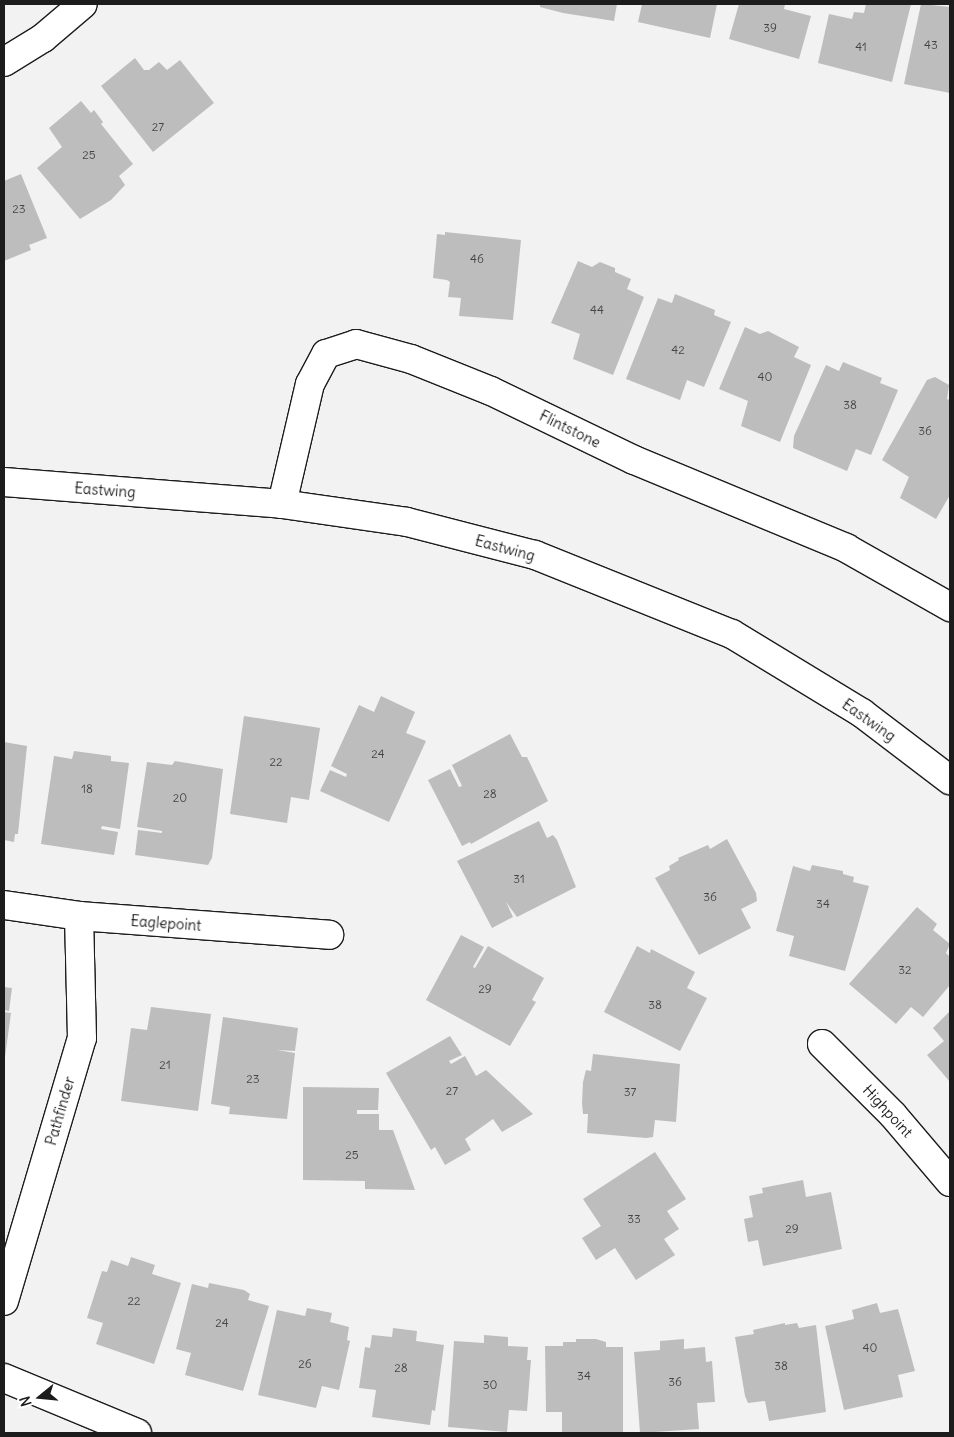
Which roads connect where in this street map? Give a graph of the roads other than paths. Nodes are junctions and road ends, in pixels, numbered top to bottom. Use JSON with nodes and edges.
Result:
{"nodes":[{"id":1,"x":83,"y":4,"type":"edge"},
{"id":2,"x":4,"y":62,"type":"edge"},
{"id":3,"x":4,"y":482,"type":"edge"},
{"id":4,"x":282,"y":504,"type":"junction"},
{"id":5,"x":950,"y":607,"type":"edge"},
{"id":6,"x":950,"y":780,"type":"edge"},
{"id":7,"x":4,"y":905,"type":"edge"},
{"id":8,"x":79,"y":916,"type":"junction"},
{"id":9,"x":329,"y":935,"type":"dead end"},
{"id":10,"x":822,"y":1044,"type":"dead end"},
{"id":11,"x":950,"y":1182,"type":"edge"},
{"id":12,"x":4,"y":1301,"type":"edge"},
{"id":13,"x":4,"y":1378,"type":"edge"},
{"id":14,"x":137,"y":1433,"type":"edge"}],
"edges":[{"from":1,"to":2,"type":"street"},
{"from":3,"to":4,"type":"street","name":"Eastwing"},
{"from":4,"to":5,"type":"street","name":"Flintstone"},
{"from":4,"to":6,"type":"street","name":"Eastwing"},
{"from":7,"to":8,"type":"street","name":"Eaglepoint"},
{"from":8,"to":9,"type":"street","name":"Eaglepoint"},
{"from":8,"to":12,"type":"street","name":"Pathfinder"},
{"from":10,"to":11,"type":"street","name":"Highpoint"},
{"from":13,"to":14,"type":"street"}]}
